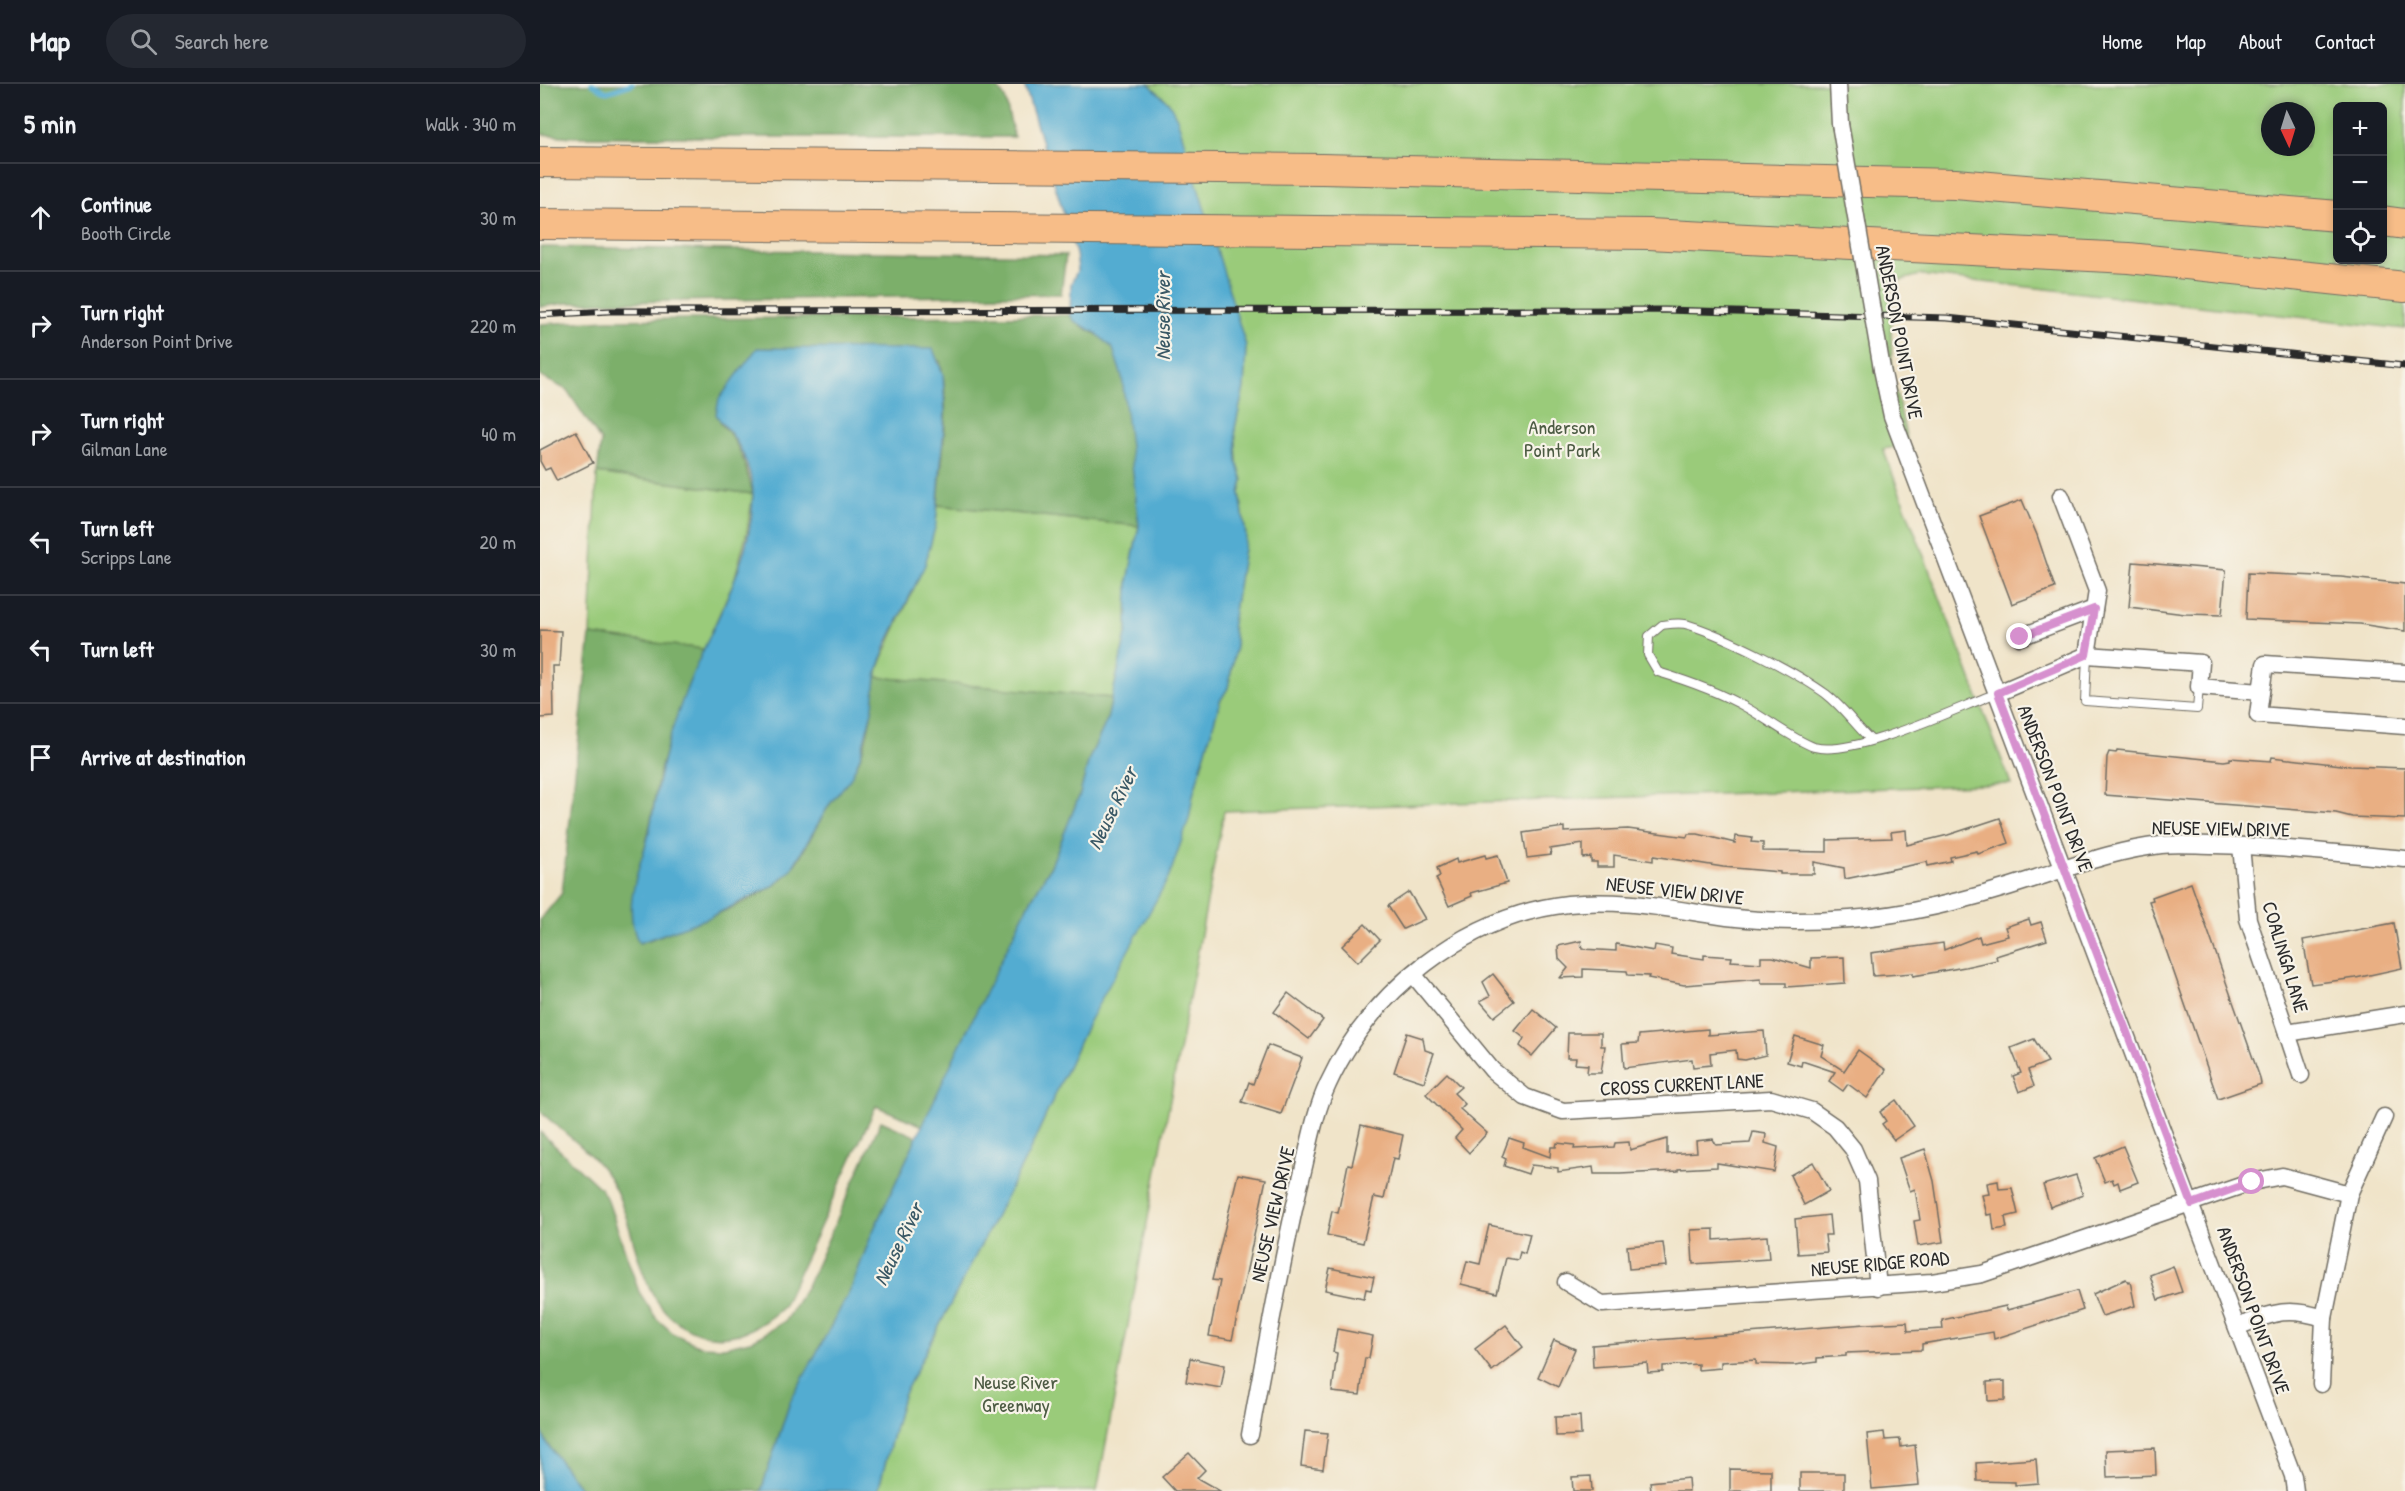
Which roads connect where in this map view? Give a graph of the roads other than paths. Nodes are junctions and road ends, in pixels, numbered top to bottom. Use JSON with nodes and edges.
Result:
{"nodes":[{"id":1,"x":1838,"y":84,"type":"edge"},
{"id":2,"x":540,"y":162,"type":"edge"},
{"id":3,"x":2333,"y":216,"type":"edge"},
{"id":4,"x":2387,"y":222,"type":"edge"},
{"id":5,"x":540,"y":224,"type":"edge"},
{"id":6,"x":2405,"y":224,"type":"edge"},
{"id":7,"x":2405,"y":287,"type":"edge"},
{"id":8,"x":2061,"y":496,"type":"dead end"},
{"id":9,"x":2094,"y":609,"type":"junction"},
{"id":10,"x":2020,"y":637,"type":"dead end"},
{"id":11,"x":2086,"y":655,"type":"junction"},
{"id":12,"x":2405,"y":672,"type":"edge"},
{"id":13,"x":2199,"y":687,"type":"junction"},
{"id":14,"x":2261,"y":692,"type":"junction"},
{"id":15,"x":1998,"y":693,"type":"junction"},
{"id":16,"x":2405,"y":726,"type":"edge"},
{"id":17,"x":1871,"y":740,"type":"junction"},
{"id":18,"x":2241,"y":846,"type":"junction"},
{"id":19,"x":2405,"y":859,"type":"edge"},
{"id":20,"x":2064,"y":868,"type":"junction"},
{"id":21,"x":1413,"y":974,"type":"junction"},
{"id":22,"x":2405,"y":1014,"type":"edge"},
{"id":23,"x":2287,"y":1033,"type":"junction"},
{"id":24,"x":2301,"y":1075,"type":"dead end"},
{"id":25,"x":2384,"y":1117,"type":"dead end"},
{"id":26,"x":2349,"y":1194,"type":"junction"},
{"id":27,"x":2192,"y":1204,"type":"junction"},
{"id":28,"x":1566,"y":1282,"type":"dead end"},
{"id":29,"x":1878,"y":1287,"type":"junction"},
{"id":30,"x":2325,"y":1318,"type":"junction"},
{"id":31,"x":2238,"y":1327,"type":"junction"},
{"id":32,"x":2321,"y":1384,"type":"dead end"},
{"id":33,"x":1250,"y":1435,"type":"dead end"},
{"id":34,"x":2295,"y":1491,"type":"edge"}],
"edges":[{"from":1,"to":15,"type":"street","name":"ANDERSON POINT DRIVE","bridge":true},
{"from":2,"to":3,"type":"highway"},
{"from":4,"to":6,"type":"highway"},
{"from":5,"to":7,"type":"highway"},
{"from":8,"to":9,"type":"street"},
{"from":9,"to":10,"type":"street"},
{"from":9,"to":11,"type":"street"},
{"from":11,"to":13,"type":"street"},
{"from":11,"to":13,"type":"lane"},
{"from":11,"to":15,"type":"street"},
{"from":12,"to":14,"type":"street"},
{"from":13,"to":14,"type":"street"},
{"from":14,"to":16,"type":"street"},
{"from":15,"to":17,"type":"lane"},
{"from":15,"to":20,"type":"street","name":"ANDERSON POINT DRIVE"},
{"from":17,"to":17,"type":"lane"},
{"from":18,"to":19,"type":"street","name":"NEUSE VIEW DRIVE"},
{"from":18,"to":20,"type":"street","name":"NEUSE VIEW DRIVE"},
{"from":18,"to":23,"type":"street","name":"COALINGA LANE"},
{"from":20,"to":21,"type":"street","name":"NEUSE VIEW DRIVE"},
{"from":20,"to":27,"type":"street","name":"ANDERSON POINT DRIVE"},
{"from":21,"to":29,"type":"street","name":"CROSS CURRENT LANE"},
{"from":21,"to":33,"type":"street","name":"NEUSE VIEW DRIVE"},
{"from":22,"to":23,"type":"street","name":"COALINGA LANE"},
{"from":23,"to":24,"type":"street"},
{"from":25,"to":26,"type":"street"},
{"from":26,"to":27,"type":"street","name":"NEUSE RIDGE ROAD"},
{"from":26,"to":30,"type":"street"},
{"from":27,"to":29,"type":"street","name":"NEUSE RIDGE ROAD"},
{"from":27,"to":31,"type":"street","name":"ANDERSON POINT DRIVE"},
{"from":28,"to":29,"type":"street","name":"NEUSE RIDGE ROAD"},
{"from":30,"to":31,"type":"street"},
{"from":30,"to":32,"type":"street"},
{"from":31,"to":34,"type":"street","name":"ANDERSON POINT DRIVE"}]}
